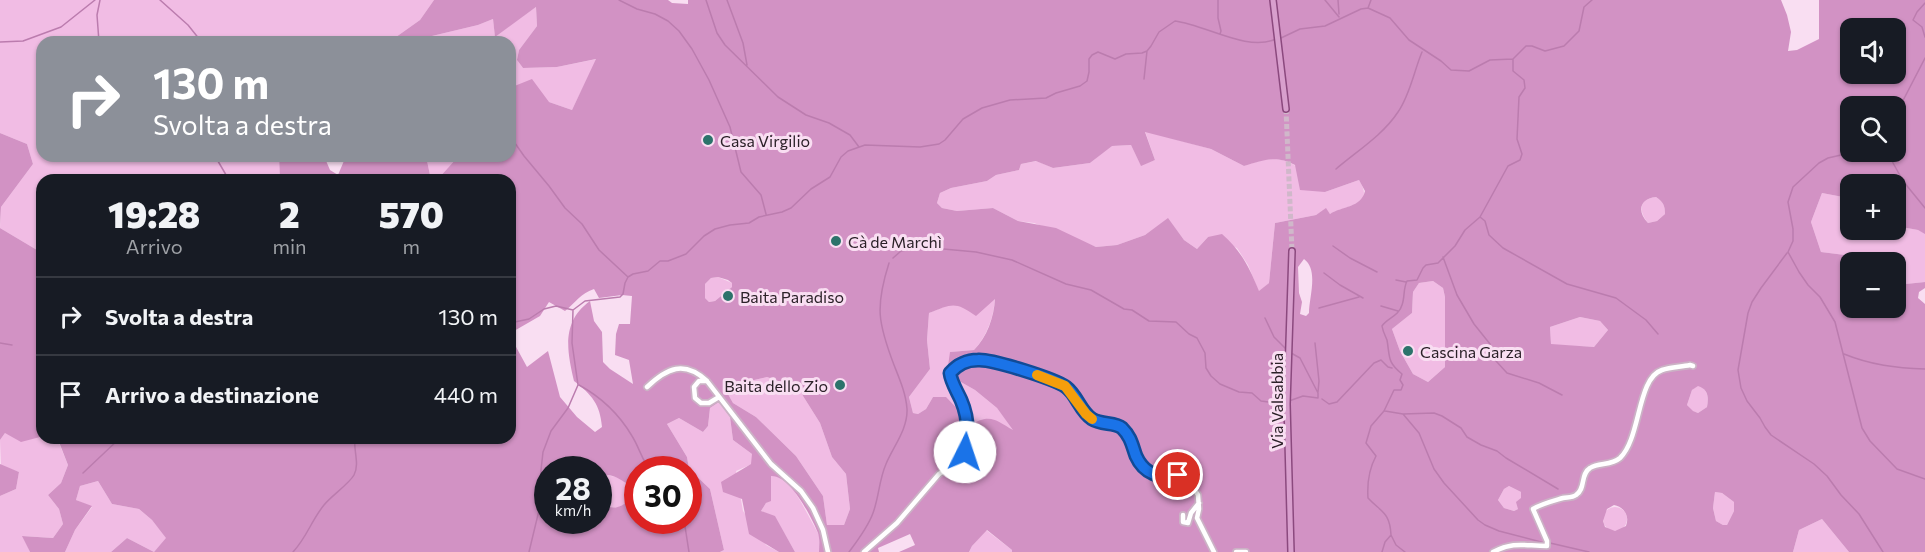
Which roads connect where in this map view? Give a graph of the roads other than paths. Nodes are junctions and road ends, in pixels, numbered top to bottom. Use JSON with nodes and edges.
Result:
{"nodes":[{"id":1,"x":1273,"y":0,"type":"edge"},
{"id":2,"x":1286,"y":107,"type":"tunnel mouth"},
{"id":3,"x":1292,"y":251,"type":"tunnel mouth"},
{"id":4,"x":1694,"y":366,"type":"dead end"},
{"id":5,"x":707,"y":381,"type":"junction"},
{"id":6,"x":647,"y":387,"type":"dead end"},
{"id":7,"x":719,"y":396,"type":"junction"},
{"id":8,"x":1199,"y":503,"type":"junction"},
{"id":9,"x":1184,"y":515,"type":"dead end"},
{"id":10,"x":828,"y":552,"type":"edge"},
{"id":11,"x":864,"y":552,"type":"edge"},
{"id":12,"x":1214,"y":552,"type":"edge"},
{"id":13,"x":1236,"y":552,"type":"edge"},
{"id":14,"x":1246,"y":552,"type":"edge"},
{"id":15,"x":1291,"y":552,"type":"edge"},
{"id":16,"x":1493,"y":552,"type":"edge"}],
"edges":[{"from":1,"to":2,"type":"main road"},
{"from":3,"to":15,"type":"main road","name":"Via Valsabbia"},
{"from":4,"to":16,"type":"street"},
{"from":5,"to":6,"type":"street"},
{"from":5,"to":7,"type":"street"},
{"from":5,"to":7,"type":"street"},
{"from":7,"to":10,"type":"street"},
{"from":8,"to":9,"type":"street"},
{"from":8,"to":11,"type":"street"},
{"from":8,"to":12,"type":"street"},
{"from":13,"to":14,"type":"street"}]}
